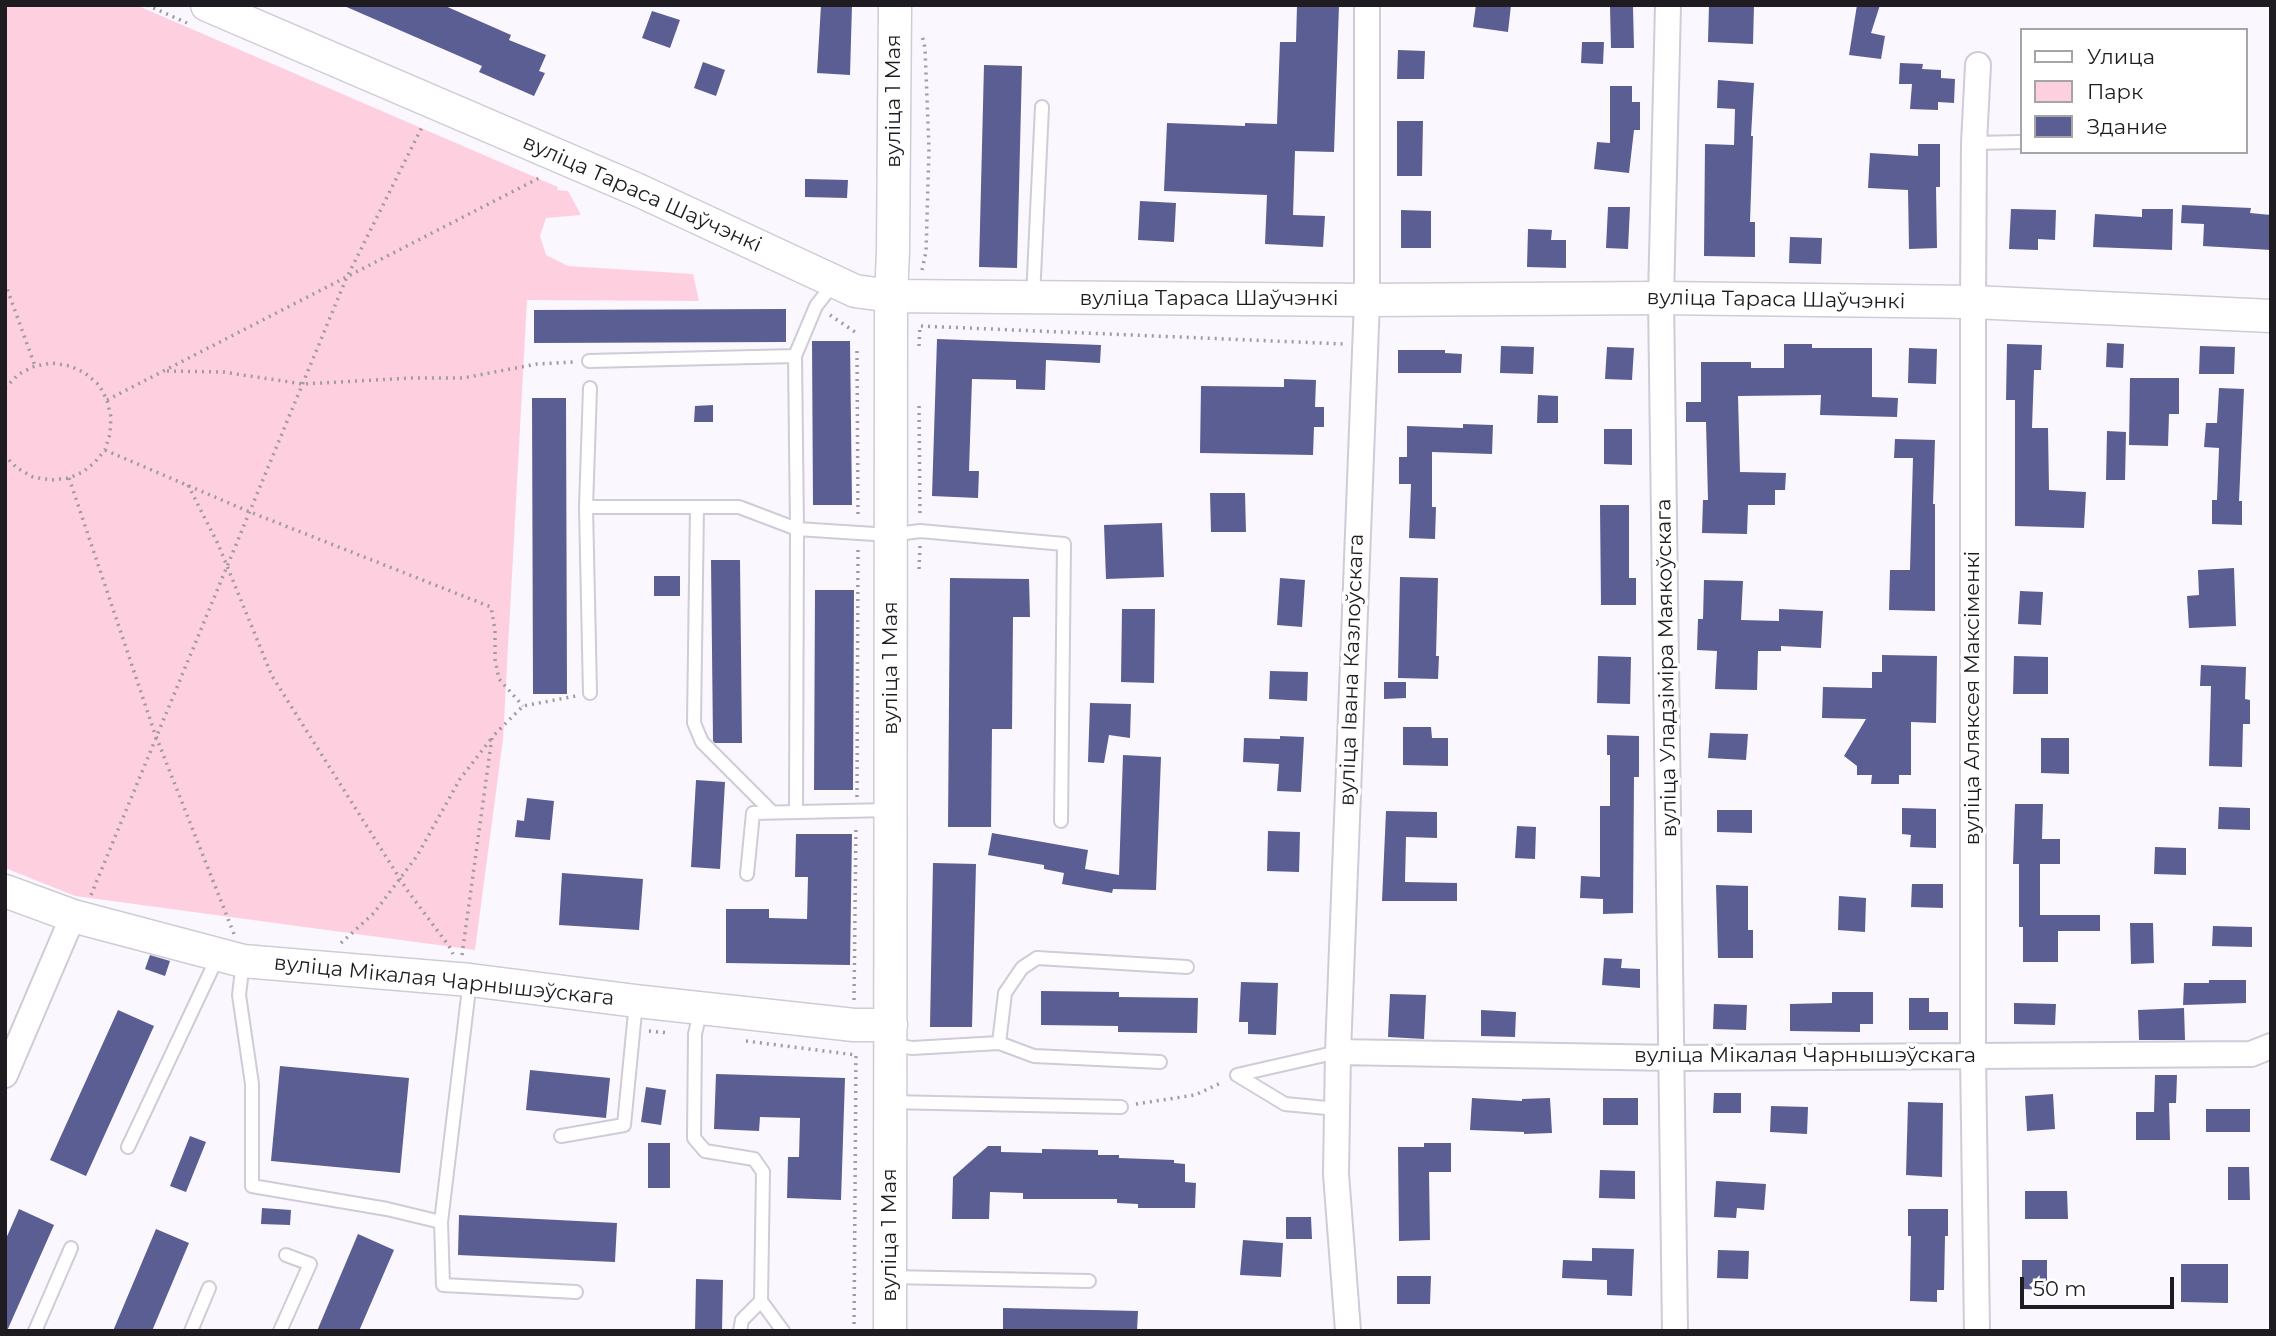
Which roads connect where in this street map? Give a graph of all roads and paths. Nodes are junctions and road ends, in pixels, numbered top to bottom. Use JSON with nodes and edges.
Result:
{"nodes":[{"id":1,"x":208,"y":5,"type":"edge"},
{"id":2,"x":895,"y":5,"type":"edge"},
{"id":3,"x":1668,"y":5,"type":"edge"},
{"id":4,"x":1367,"y":9,"type":"dead end"},
{"id":5,"x":921,"y":27,"type":"dead end"},
{"id":6,"x":1978,"y":65,"type":"dead end"},
{"id":7,"x":1042,"y":107,"type":"dead end"},
{"id":8,"x":424,"y":123,"type":"dead end"},
{"id":9,"x":2021,"y":142,"type":"edge"},
{"id":10,"x":1974,"y":143,"type":"junction"},
{"id":11,"x":547,"y":175,"type":"dead end"},
{"id":12,"x":922,"y":270,"type":"dead end"},
{"id":13,"x":345,"y":279,"type":"junction"},
{"id":14,"x":835,"y":281,"type":"junction"},
{"id":15,"x":5,"y":283,"type":"edge"},
{"id":16,"x":891,"y":296,"type":"junction"},
{"id":17,"x":1033,"y":297,"type":"junction"},
{"id":18,"x":1661,"y":298,"type":"junction"},
{"id":19,"x":1367,"y":300,"type":"junction"},
{"id":20,"x":1973,"y":302,"type":"junction"},
{"id":21,"x":2271,"y":316,"type":"edge"},
{"id":22,"x":1364,"y":345,"type":"junction"},
{"id":23,"x":857,"y":351,"type":"dead end"},
{"id":24,"x":918,"y":355,"type":"dead end"},
{"id":25,"x":795,"y":356,"type":"junction"},
{"id":26,"x":589,"y":361,"type":"joint"},
{"id":27,"x":35,"y":366,"type":"junction"},
{"id":28,"x":165,"y":371,"type":"junction"},
{"id":29,"x":303,"y":384,"type":"junction"},
{"id":30,"x":5,"y":388,"type":"edge"},
{"id":31,"x":590,"y":388,"type":"dead end"},
{"id":32,"x":919,"y":396,"type":"dead end"},
{"id":33,"x":107,"y":400,"type":"junction"},
{"id":34,"x":104,"y":450,"type":"junction"},
{"id":35,"x":5,"y":456,"type":"edge"},
{"id":36,"x":69,"y":478,"type":"junction"},
{"id":37,"x":188,"y":485,"type":"junction"},
{"id":38,"x":697,"y":507,"type":"junction"},
{"id":39,"x":586,"y":508,"type":"junction"},
{"id":40,"x":250,"y":512,"type":"junction"},
{"id":41,"x":797,"y":529,"type":"junction"},
{"id":42,"x":906,"y":533,"type":"junction"},
{"id":43,"x":858,"y":534,"type":"junction"},
{"id":44,"x":227,"y":566,"type":"junction"},
{"id":45,"x":590,"y":693,"type":"joint"},
{"id":46,"x":523,"y":706,"type":"junction"},
{"id":47,"x":155,"y":734,"type":"junction"},
{"id":48,"x":492,"y":737,"type":"junction"},
{"id":49,"x":857,"y":809,"type":"junction"},
{"id":50,"x":889,"y":810,"type":"junction"},
{"id":51,"x":796,"y":811,"type":"junction"},
{"id":52,"x":772,"y":812,"type":"junction"},
{"id":53,"x":1061,"y":821,"type":"dead end"},
{"id":54,"x":747,"y":874,"type":"dead end"},
{"id":55,"x":400,"y":878,"type":"junction"},
{"id":56,"x":5,"y":891,"type":"edge"},
{"id":57,"x":80,"y":911,"type":"junction"},
{"id":58,"x":337,"y":948,"type":"dead end"},
{"id":59,"x":228,"y":951,"type":"junction"},
{"id":60,"x":462,"y":967,"type":"junction"},
{"id":61,"x":1187,"y":967,"type":"dead end"},
{"id":62,"x":854,"y":1006,"type":"dead end"},
{"id":63,"x":634,"y":1016,"type":"junction"},
{"id":64,"x":698,"y":1021,"type":"junction"},
{"id":65,"x":891,"y":1035,"type":"junction"},
{"id":66,"x":734,"y":1040,"type":"dead end"},
{"id":67,"x":999,"y":1044,"type":"junction"},
{"id":68,"x":2271,"y":1046,"type":"edge"},
{"id":69,"x":1338,"y":1052,"type":"junction"},
{"id":70,"x":1973,"y":1056,"type":"junction"},
{"id":71,"x":1673,"y":1058,"type":"junction"},
{"id":72,"x":1160,"y":1062,"type":"dead end"},
{"id":73,"x":5,"y":1075,"type":"edge"},
{"id":74,"x":1237,"y":1075,"type":"junction"},
{"id":75,"x":890,"y":1102,"type":"junction"},
{"id":76,"x":1121,"y":1107,"type":"joint"},
{"id":77,"x":1337,"y":1109,"type":"junction"},
{"id":78,"x":561,"y":1136,"type":"dead end"},
{"id":79,"x":128,"y":1147,"type":"dead end"},
{"id":80,"x":441,"y":1222,"type":"junction"},
{"id":81,"x":71,"y":1248,"type":"dead end"},
{"id":82,"x":286,"y":1255,"type":"dead end"},
{"id":83,"x":889,"y":1277,"type":"junction"},
{"id":84,"x":1088,"y":1281,"type":"dead end"},
{"id":85,"x":209,"y":1289,"type":"dead end"},
{"id":86,"x":576,"y":1292,"type":"dead end"},
{"id":87,"x":761,"y":1301,"type":"junction"},
{"id":88,"x":35,"y":1331,"type":"edge"},
{"id":89,"x":191,"y":1331,"type":"edge"},
{"id":90,"x":280,"y":1331,"type":"edge"},
{"id":91,"x":740,"y":1331,"type":"edge"},
{"id":92,"x":783,"y":1331,"type":"edge"},
{"id":93,"x":854,"y":1331,"type":"edge"},
{"id":94,"x":890,"y":1331,"type":"edge"},
{"id":95,"x":1348,"y":1331,"type":"edge"},
{"id":96,"x":1675,"y":1331,"type":"edge"},
{"id":97,"x":1977,"y":1331,"type":"edge"}],
"edges":[{"from":1,"to":14,"type":"street","name":"вуліца Тараса Шаўчэнкі"},
{"from":2,"to":16,"type":"street","name":"вуліца 1 Мая"},
{"from":3,"to":18,"type":"street","name":"вуліца Уладзіміра Маякоўскага"},
{"from":4,"to":19,"type":"street","name":"вуліца Івана Казлоўскага"},
{"from":5,"to":12,"type":"path"},
{"from":6,"to":10,"type":"street","name":"вуліца Аляксея Максіменкі"},
{"from":7,"to":17,"type":"lane"},
{"from":8,"to":13,"type":"path"},
{"from":9,"to":10,"type":"lane"},
{"from":10,"to":20,"type":"street","name":"вуліца Аляксея Максіменкі"},
{"from":11,"to":13,"type":"path"},
{"from":13,"to":28,"type":"path"},
{"from":13,"to":29,"type":"path"},
{"from":14,"to":16,"type":"street","name":"вуліца Тараса Шаўчэнкі"},
{"from":14,"to":25,"type":"lane"},
{"from":15,"to":27,"type":"path"},
{"from":16,"to":17,"type":"street","name":"вуліца Тараса Шаўчэнкі"},
{"from":16,"to":42,"type":"street","name":"вуліца 1 Мая"},
{"from":17,"to":19,"type":"street","name":"вуліца Тараса Шаўчэнкі"},
{"from":18,"to":19,"type":"street","name":"вуліца Тараса Шаўчэнкі"},
{"from":18,"to":20,"type":"street","name":"вуліца Тараса Шаўчэнкі"},
{"from":18,"to":71,"type":"street","name":"вуліца Уладзіміра Маякоўскага"},
{"from":19,"to":22,"type":"street","name":"вуліца Івана Казлоўскага"},
{"from":20,"to":21,"type":"street","name":"вуліца Тараса Шаўчэнкі"},
{"from":20,"to":70,"type":"street","name":"вуліца Аляксея Максіменкі"},
{"from":22,"to":24,"type":"path"},
{"from":22,"to":69,"type":"street","name":"вуліца Івана Казлоўскага"},
{"from":23,"to":43,"type":"path"},
{"from":25,"to":26,"type":"lane"},
{"from":25,"to":41,"type":"lane"},
{"from":26,"to":29,"type":"path"},
{"from":27,"to":30,"type":"path"},
{"from":27,"to":33,"type":"path"},
{"from":28,"to":29,"type":"path"},
{"from":28,"to":33,"type":"path"},
{"from":29,"to":40,"type":"path"},
{"from":31,"to":39,"type":"lane"},
{"from":32,"to":42,"type":"path"},
{"from":33,"to":34,"type":"path"},
{"from":34,"to":36,"type":"path"},
{"from":34,"to":37,"type":"path"},
{"from":35,"to":36,"type":"path"},
{"from":36,"to":47,"type":"path"},
{"from":37,"to":40,"type":"path"},
{"from":37,"to":44,"type":"path"},
{"from":38,"to":39,"type":"lane"},
{"from":38,"to":41,"type":"lane"},
{"from":38,"to":52,"type":"lane"},
{"from":39,"to":45,"type":"lane"},
{"from":40,"to":44,"type":"path"},
{"from":40,"to":46,"type":"path"},
{"from":41,"to":43,"type":"lane"},
{"from":41,"to":51,"type":"lane"},
{"from":42,"to":43,"type":"lane"},
{"from":42,"to":50,"type":"street","name":"вуліца 1 Мая"},
{"from":42,"to":53,"type":"lane"},
{"from":43,"to":49,"type":"path"},
{"from":44,"to":47,"type":"path"},
{"from":44,"to":55,"type":"path"},
{"from":45,"to":46,"type":"path"},
{"from":46,"to":48,"type":"path"},
{"from":47,"to":57,"type":"path"},
{"from":47,"to":59,"type":"path"},
{"from":48,"to":55,"type":"path"},
{"from":48,"to":60,"type":"path"},
{"from":49,"to":50,"type":"lane"},
{"from":49,"to":51,"type":"lane"},
{"from":49,"to":62,"type":"path"},
{"from":50,"to":65,"type":"street","name":"вуліца 1 Мая"},
{"from":51,"to":52,"type":"lane"},
{"from":52,"to":54,"type":"lane"},
{"from":55,"to":58,"type":"path"},
{"from":55,"to":60,"type":"path"},
{"from":56,"to":57,"type":"street","name":"вуліца Мікалая Чарнышэўскага"},
{"from":57,"to":59,"type":"street","name":"вуліца Мікалая Чарнышэўскага"},
{"from":57,"to":73,"type":"street"},
{"from":59,"to":60,"type":"street","name":"вуліца Мікалая Чарнышэўскага"},
{"from":59,"to":79,"type":"lane"},
{"from":59,"to":80,"type":"lane"},
{"from":60,"to":63,"type":"street","name":"вуліца Мікалая Чарнышэўскага"},
{"from":60,"to":80,"type":"lane"},
{"from":61,"to":67,"type":"lane"},
{"from":63,"to":64,"type":"street","name":"вуліца Мікалая Чарнышэўскага"},
{"from":63,"to":64,"type":"path"},
{"from":63,"to":78,"type":"lane"},
{"from":64,"to":65,"type":"street","name":"вуліца Мікалая Чарнышэўскага"},
{"from":64,"to":87,"type":"lane"},
{"from":65,"to":67,"type":"lane"},
{"from":65,"to":75,"type":"street","name":"вуліца 1 Мая"},
{"from":66,"to":93,"type":"path"},
{"from":67,"to":72,"type":"lane"},
{"from":68,"to":70,"type":"street","name":"вуліца Мікалая Чарнышэўскага"},
{"from":69,"to":71,"type":"street","name":"вуліца Мікалая Чарнышэўскага"},
{"from":69,"to":74,"type":"lane"},
{"from":69,"to":77,"type":"street","name":"вуліца Івана Казлоўскага"},
{"from":70,"to":71,"type":"street","name":"вуліца Мікалая Чарнышэўскага"},
{"from":70,"to":97,"type":"street","name":"вуліца Аляксея Максіменкі"},
{"from":71,"to":96,"type":"street","name":"вуліца Уладзіміра Маякоўскага"},
{"from":74,"to":76,"type":"path"},
{"from":74,"to":77,"type":"lane"},
{"from":75,"to":76,"type":"lane"},
{"from":75,"to":83,"type":"street","name":"вуліца 1 Мая"},
{"from":77,"to":95,"type":"street","name":"вуліца Івана Казлоўскага"},
{"from":80,"to":86,"type":"lane"},
{"from":81,"to":88,"type":"lane"},
{"from":82,"to":90,"type":"lane"},
{"from":83,"to":84,"type":"lane"},
{"from":83,"to":94,"type":"street","name":"вуліца 1 Мая"},
{"from":85,"to":89,"type":"lane"},
{"from":87,"to":91,"type":"lane"},
{"from":87,"to":92,"type":"lane"}]}
